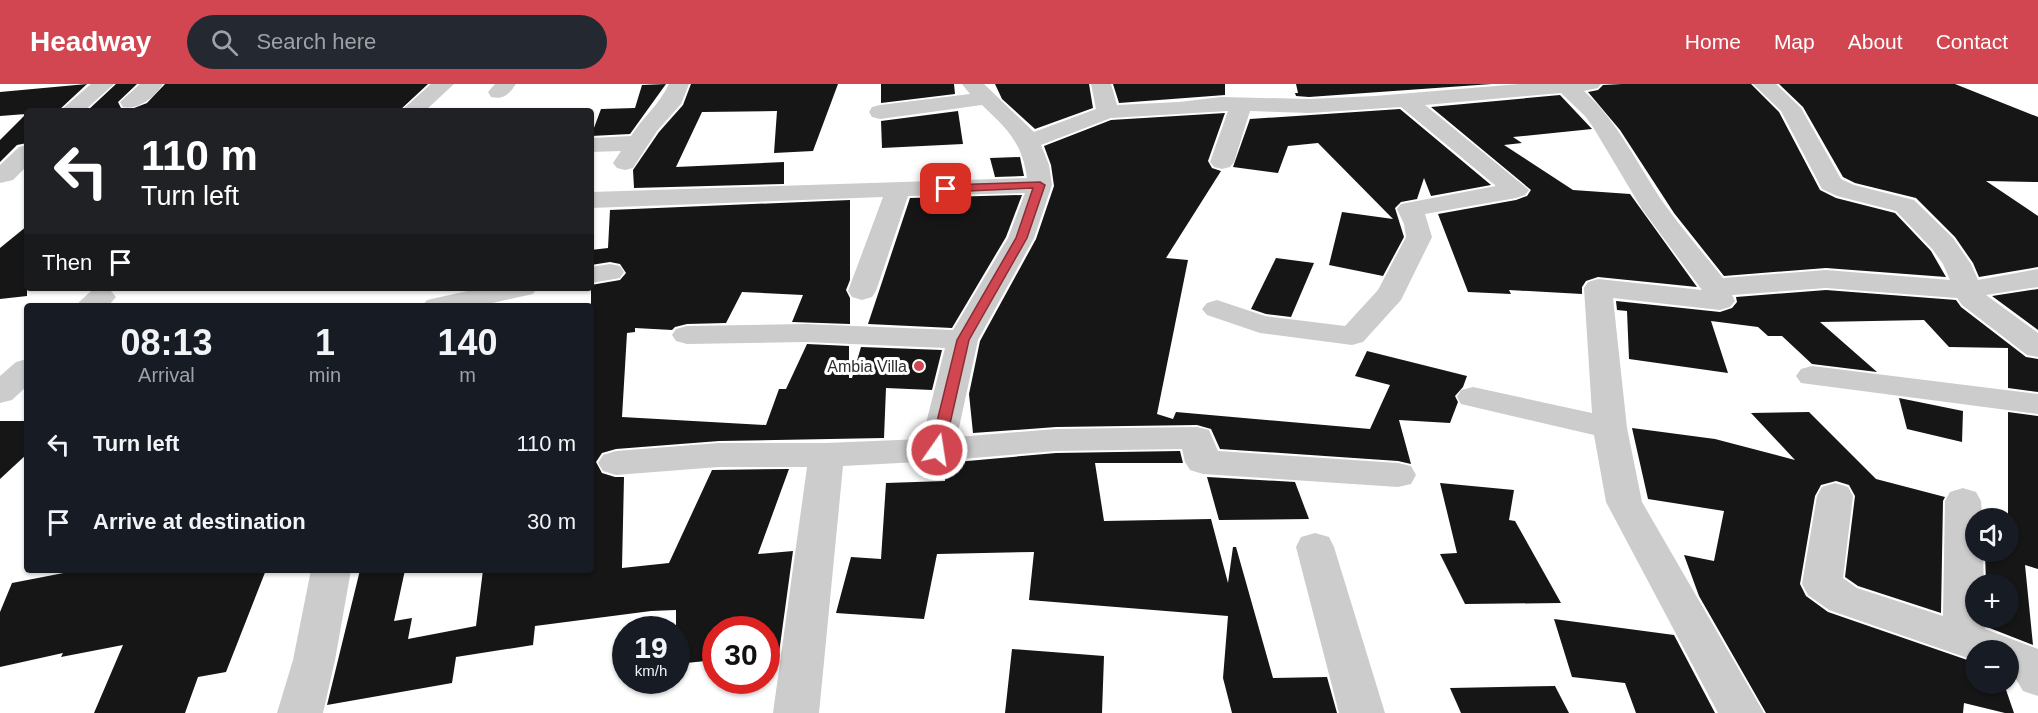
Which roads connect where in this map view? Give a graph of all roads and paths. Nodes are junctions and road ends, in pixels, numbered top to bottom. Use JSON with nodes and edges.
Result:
{"nodes":[{"id":1,"x":104,"y":84,"type":"edge"},
{"id":2,"x":153,"y":84,"type":"edge"},
{"id":3,"x":444,"y":84,"type":"edge"},
{"id":4,"x":679,"y":84,"type":"edge"},
{"id":5,"x":1101,"y":84,"type":"edge"},
{"id":6,"x":1763,"y":84,"type":"edge"},
{"id":7,"x":1578,"y":85,"type":"edge"},
{"id":8,"x":979,"y":91,"type":"edge"},
{"id":9,"x":1405,"y":100,"type":"junction"},
{"id":10,"x":131,"y":102,"type":"dead end"},
{"id":11,"x":1241,"y":104,"type":"junction"},
{"id":12,"x":75,"y":108,"type":"edge"},
{"id":13,"x":416,"y":108,"type":"edge"},
{"id":14,"x":879,"y":112,"type":"dead end"},
{"id":15,"x":1108,"y":112,"type":"junction"},
{"id":16,"x":1028,"y":142,"type":"junction"},
{"id":17,"x":638,"y":143,"type":"junction"},
{"id":18,"x":594,"y":145,"type":"edge"},
{"id":19,"x":24,"y":156,"type":"edge"},
{"id":20,"x":1222,"y":162,"type":"dead end"},
{"id":21,"x":625,"y":163,"type":"dead end"},
{"id":22,"x":10,"y":175,"type":"edge"},
{"id":23,"x":1040,"y":185,"type":"junction"},
{"id":24,"x":898,"y":189,"type":"junction"},
{"id":25,"x":594,"y":200,"type":"edge"},
{"id":26,"x":2038,"y":278,"type":"edge"},
{"id":27,"x":1715,"y":287,"type":"junction"},
{"id":28,"x":1969,"y":290,"type":"junction"},
{"id":29,"x":504,"y":291,"type":"edge"},
{"id":30,"x":862,"y":291,"type":"dead end"},
{"id":31,"x":440,"y":301,"type":"edge"},
{"id":32,"x":1217,"y":309,"type":"dead end"},
{"id":33,"x":687,"y":335,"type":"dead end"},
{"id":34,"x":963,"y":340,"type":"junction"},
{"id":35,"x":2038,"y":348,"type":"edge"},
{"id":36,"x":24,"y":372,"type":"edge"},
{"id":37,"x":1812,"y":376,"type":"dead end"},
{"id":38,"x":0,"y":393,"type":"edge"},
{"id":39,"x":1473,"y":397,"type":"dead end"},
{"id":40,"x":2038,"y":404,"type":"edge"},
{"id":41,"x":1610,"y":428,"type":"junction"},
{"id":42,"x":937,"y":450,"type":"junction"},
{"id":43,"x":826,"y":455,"type":"junction"},
{"id":44,"x":616,"y":463,"type":"dead end"},
{"id":45,"x":1398,"y":476,"type":"dead end"},
{"id":46,"x":1835,"y":495,"type":"dead end"},
{"id":47,"x":1963,"y":501,"type":"dead end"},
{"id":48,"x":1315,"y":547,"type":"dead end"},
{"id":49,"x":330,"y":573,"type":"edge"},
{"id":50,"x":2006,"y":640,"type":"edge"},
{"id":51,"x":1965,"y":642,"type":"edge"},
{"id":52,"x":300,"y":713,"type":"edge"},
{"id":53,"x":796,"y":713,"type":"edge"},
{"id":54,"x":1362,"y":713,"type":"edge"},
{"id":55,"x":1741,"y":713,"type":"edge"}],
"edges":[{"from":1,"to":12,"type":"street"},
{"from":2,"to":10,"type":"street"},
{"from":3,"to":13,"type":"street"},
{"from":4,"to":17,"type":"street"},
{"from":5,"to":15,"type":"street"},
{"from":6,"to":28,"type":"street"},
{"from":7,"to":9,"type":"street"},
{"from":7,"to":27,"type":"street"},
{"from":8,"to":14,"type":"street"},
{"from":8,"to":16,"type":"street"},
{"from":9,"to":11,"type":"street"},
{"from":9,"to":32,"type":"street"},
{"from":11,"to":15,"type":"street"},
{"from":11,"to":20,"type":"street"},
{"from":15,"to":16,"type":"street"},
{"from":16,"to":23,"type":"street"},
{"from":17,"to":18,"type":"street"},
{"from":17,"to":21,"type":"street"},
{"from":19,"to":22,"type":"street"},
{"from":23,"to":24,"type":"street"},
{"from":23,"to":34,"type":"street"},
{"from":24,"to":25,"type":"street"},
{"from":24,"to":30,"type":"street"},
{"from":26,"to":28,"type":"street"},
{"from":27,"to":28,"type":"street"},
{"from":27,"to":41,"type":"street"},
{"from":28,"to":35,"type":"street"},
{"from":29,"to":31,"type":"street"},
{"from":33,"to":34,"type":"street"},
{"from":34,"to":42,"type":"street"},
{"from":36,"to":38,"type":"street"},
{"from":37,"to":40,"type":"street"},
{"from":39,"to":41,"type":"street"},
{"from":41,"to":55,"type":"street"},
{"from":42,"to":43,"type":"street"},
{"from":42,"to":45,"type":"street"},
{"from":43,"to":44,"type":"street"},
{"from":43,"to":53,"type":"street"},
{"from":46,"to":51,"type":"street"},
{"from":47,"to":50,"type":"street"},
{"from":48,"to":54,"type":"street"},
{"from":49,"to":52,"type":"street"}]}
